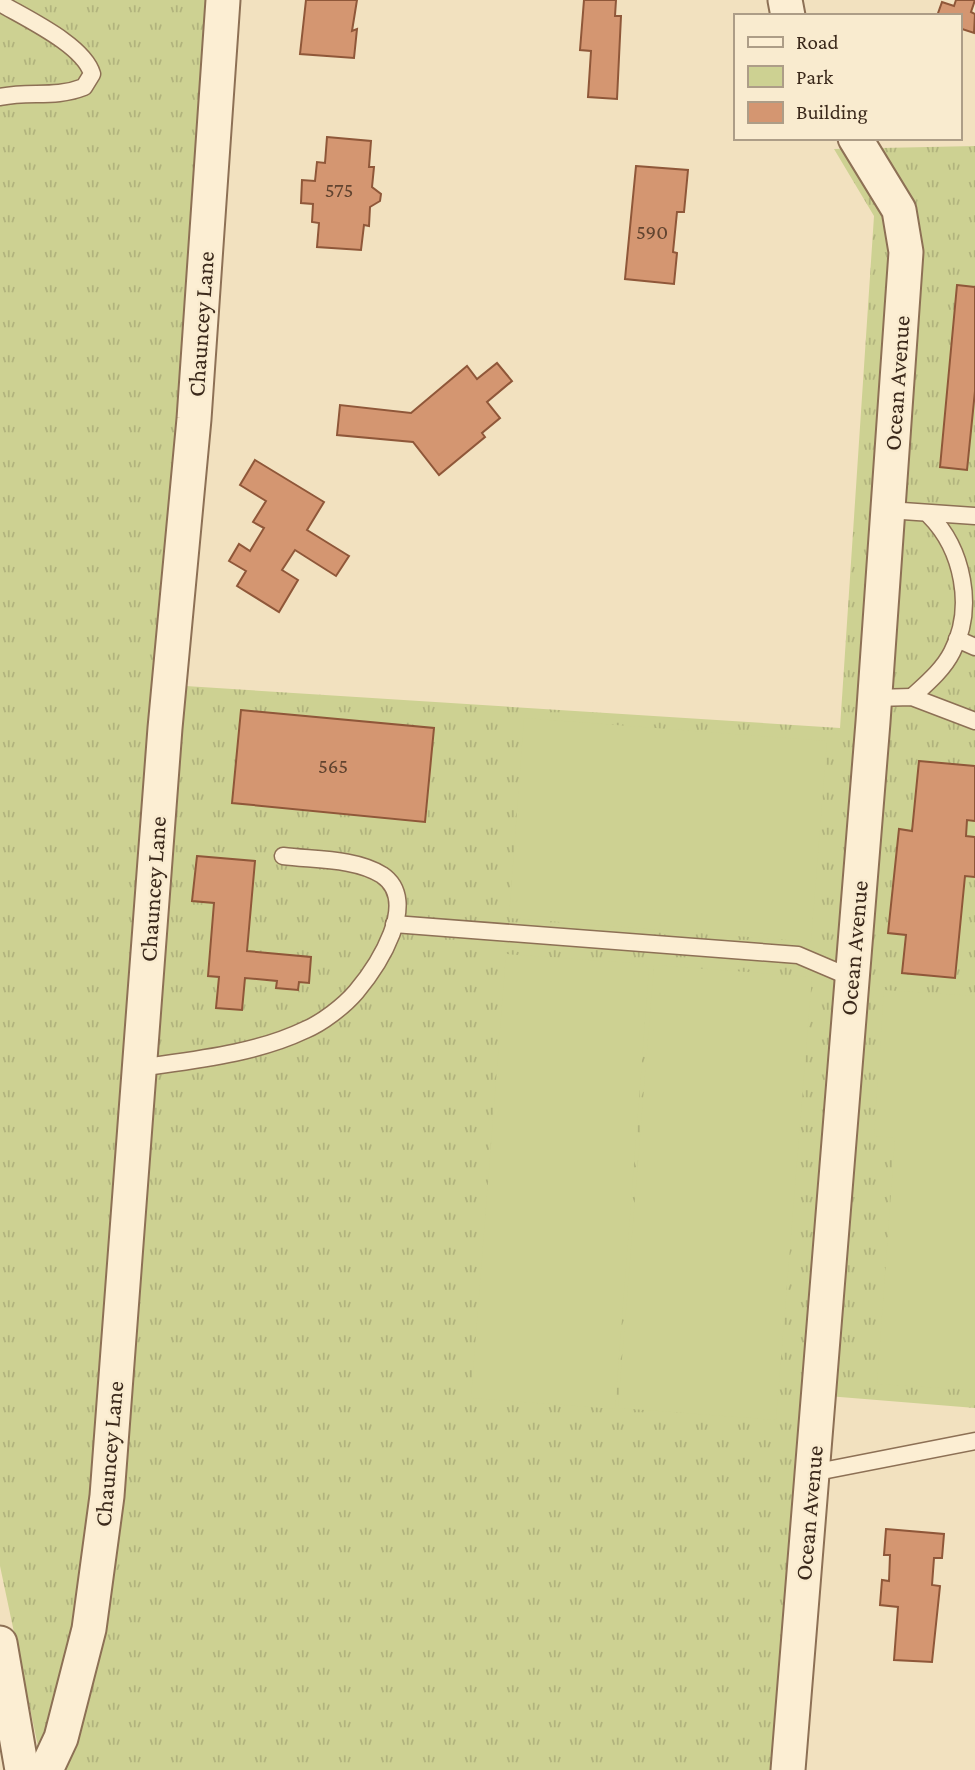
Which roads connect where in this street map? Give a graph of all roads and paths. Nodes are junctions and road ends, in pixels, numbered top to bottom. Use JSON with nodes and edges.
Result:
{"nodes":[{"id":1,"x":223,"y":0,"type":"edge"},
{"id":2,"x":0,"y":3,"type":"edge"},
{"id":3,"x":0,"y":97,"type":"edge"},
{"id":4,"x":856,"y":140,"type":"edge"},
{"id":5,"x":888,"y":510,"type":"junction"},
{"id":6,"x":929,"y":515,"type":"junction"},
{"id":7,"x":975,"y":516,"type":"edge"},
{"id":8,"x":957,"y":639,"type":"junction"},
{"id":9,"x":975,"y":647,"type":"edge"},
{"id":10,"x":912,"y":697,"type":"junction"},
{"id":11,"x":874,"y":698,"type":"junction"},
{"id":12,"x":975,"y":721,"type":"edge"},
{"id":13,"x":283,"y":856,"type":"dead end"},
{"id":14,"x":394,"y":924,"type":"junction"},
{"id":15,"x":852,"y":978,"type":"junction"},
{"id":16,"x":139,"y":1068,"type":"junction"},
{"id":17,"x":975,"y":1441,"type":"edge"},
{"id":18,"x":812,"y":1473,"type":"junction"},
{"id":19,"x":0,"y":1643,"type":"edge"},
{"id":20,"x":22,"y":1770,"type":"edge"},
{"id":21,"x":46,"y":1770,"type":"edge"},
{"id":22,"x":788,"y":1770,"type":"edge"}],
"edges":[{"from":1,"to":16,"type":"street","name":"Chauncey Lane"},
{"from":2,"to":3,"type":"lane"},
{"from":4,"to":5,"type":"street","name":"Ocean Avenue"},
{"from":5,"to":6,"type":"lane"},
{"from":5,"to":11,"type":"street","name":"Ocean Avenue"},
{"from":6,"to":7,"type":"lane"},
{"from":6,"to":8,"type":"lane"},
{"from":8,"to":9,"type":"lane"},
{"from":8,"to":10,"type":"lane"},
{"from":10,"to":11,"type":"lane"},
{"from":10,"to":12,"type":"lane"},
{"from":11,"to":15,"type":"street","name":"Ocean Avenue"},
{"from":13,"to":14,"type":"lane"},
{"from":14,"to":15,"type":"lane"},
{"from":14,"to":16,"type":"lane"},
{"from":15,"to":18,"type":"street","name":"Ocean Avenue"},
{"from":16,"to":21,"type":"street","name":"Chauncey Lane"},
{"from":17,"to":18,"type":"lane"},
{"from":18,"to":22,"type":"street","name":"Ocean Avenue"},
{"from":19,"to":20,"type":"street"}]}
